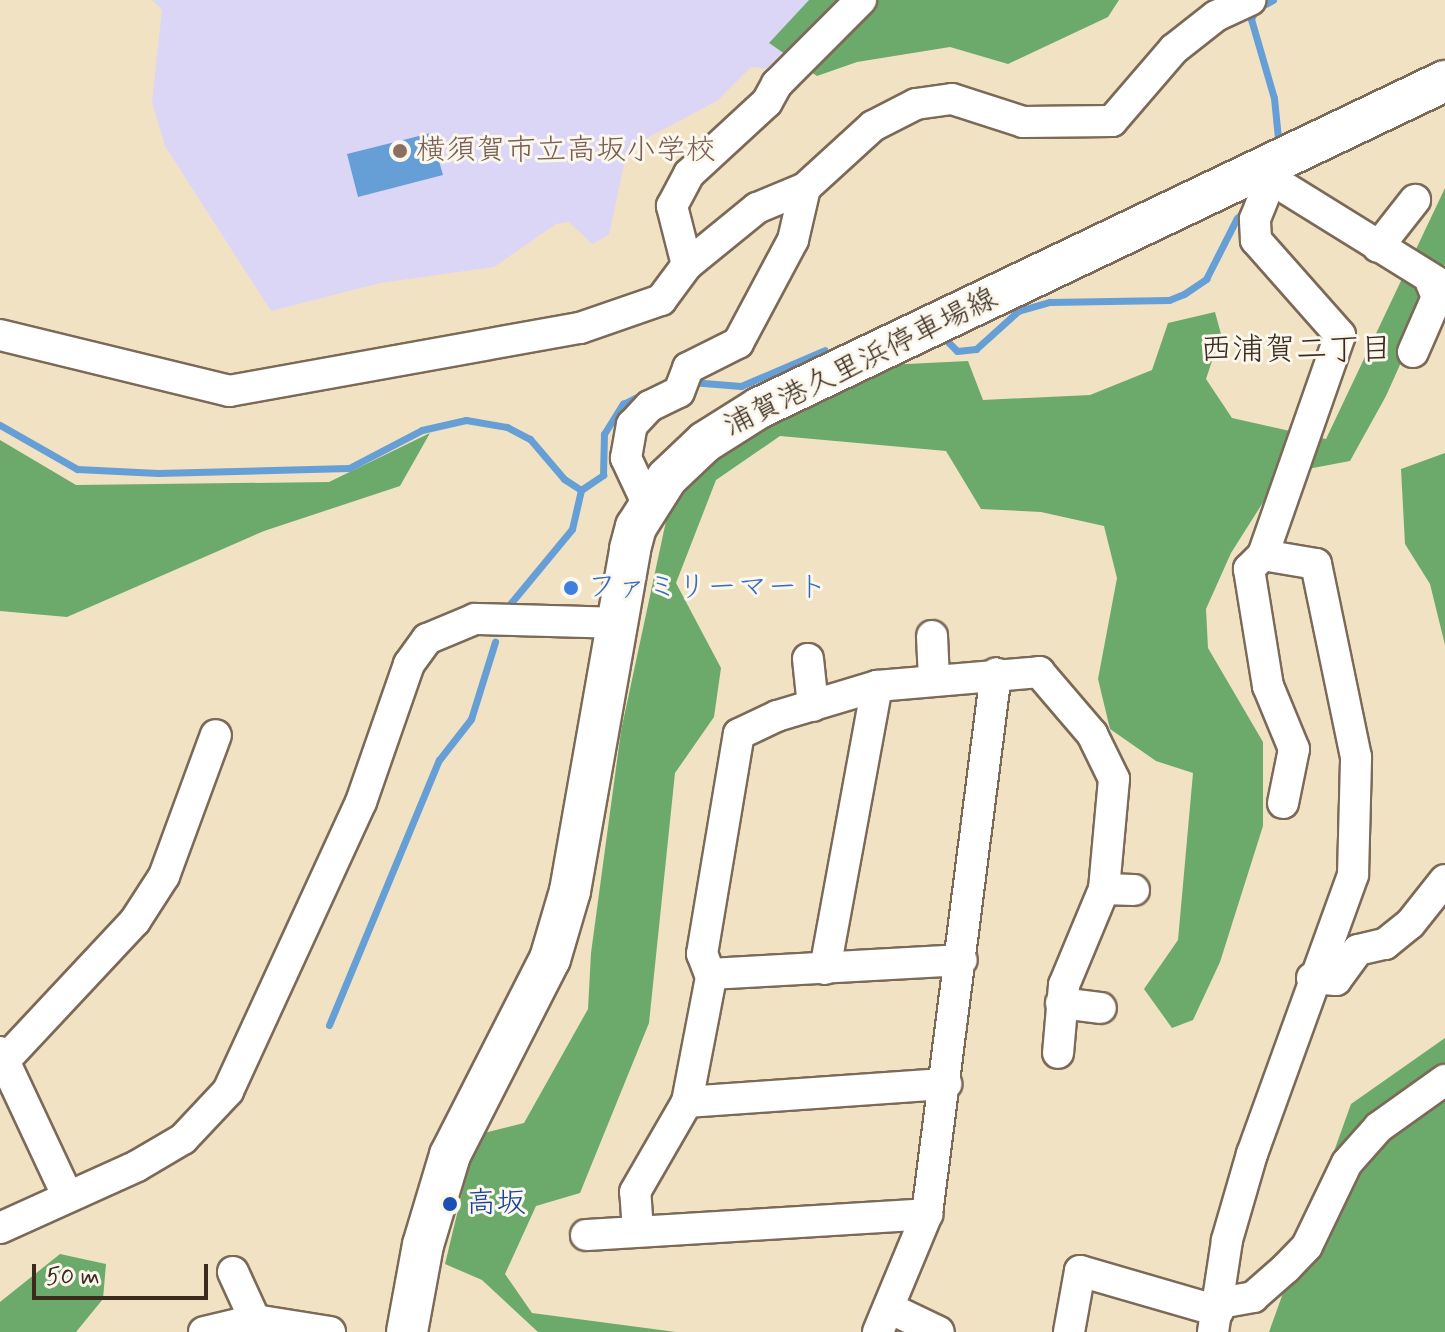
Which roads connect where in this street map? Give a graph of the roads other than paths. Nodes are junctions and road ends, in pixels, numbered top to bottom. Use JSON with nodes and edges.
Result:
{"nodes":[{"id":1,"x":861,"y":0,"type":"edge"},
{"id":2,"x":1250,"y":0,"type":"edge"},
{"id":3,"x":1445,"y":81,"type":"edge"},
{"id":4,"x":1269,"y":174,"type":"junction"},
{"id":5,"x":805,"y":188,"type":"junction"},
{"id":6,"x":1415,"y":200,"type":"dead end"},
{"id":7,"x":1378,"y":247,"type":"junction"},
{"id":8,"x":687,"y":265,"type":"junction"},
{"id":9,"x":1438,"y":285,"type":"edge"},
{"id":10,"x":0,"y":335,"type":"edge"},
{"id":11,"x":1413,"y":352,"type":"dead end"},
{"id":12,"x":648,"y":505,"type":"junction"},
{"id":13,"x":1263,"y":555,"type":"junction"},
{"id":14,"x":616,"y":623,"type":"junction"},
{"id":15,"x":932,"y":636,"type":"dead end"},
{"id":16,"x":808,"y":659,"type":"dead end"},
{"id":17,"x":996,"y":673,"type":"junction"},
{"id":18,"x":934,"y":680,"type":"junction"},
{"id":19,"x":877,"y":686,"type":"junction"},
{"id":20,"x":813,"y":706,"type":"junction"},
{"id":21,"x":216,"y":735,"type":"dead end"},
{"id":22,"x":1283,"y":803,"type":"dead end"},
{"id":23,"x":1445,"y":880,"type":"edge"},
{"id":24,"x":1104,"y":889,"type":"junction"},
{"id":25,"x":1134,"y":890,"type":"dead end"},
{"id":26,"x":962,"y":960,"type":"junction"},
{"id":27,"x":825,"y":969,"type":"junction"},
{"id":28,"x":711,"y":974,"type":"junction"},
{"id":29,"x":1312,"y":978,"type":"junction"},
{"id":30,"x":1061,"y":1003,"type":"junction"},
{"id":31,"x":1101,"y":1008,"type":"dead end"},
{"id":32,"x":1058,"y":1053,"type":"dead end"},
{"id":33,"x":2,"y":1056,"type":"edge"},
{"id":34,"x":1445,"y":1080,"type":"edge"},
{"id":35,"x":946,"y":1084,"type":"junction"},
{"id":36,"x":687,"y":1102,"type":"junction"},
{"id":37,"x":11,"y":1106,"type":"edge"},
{"id":38,"x":68,"y":1197,"type":"junction"},
{"id":39,"x":927,"y":1214,"type":"junction"},
{"id":40,"x":0,"y":1228,"type":"edge"},
{"id":41,"x":638,"y":1231,"type":"junction"},
{"id":42,"x":586,"y":1235,"type":"dead end"},
{"id":43,"x":233,"y":1272,"type":"dead end"},
{"id":44,"x":1217,"y":1315,"type":"edge"},
{"id":45,"x":255,"y":1320,"type":"junction"},
{"id":46,"x":884,"y":1320,"type":"edge"},
{"id":47,"x":415,"y":1329,"type":"edge"},
{"id":48,"x":204,"y":1332,"type":"edge"},
{"id":49,"x":330,"y":1332,"type":"edge"},
{"id":50,"x":939,"y":1332,"type":"edge"},
{"id":51,"x":1069,"y":1332,"type":"edge"}],
"edges":[{"from":1,"to":8,"type":"street"},
{"from":2,"to":5,"type":"street"},
{"from":3,"to":4,"type":"main road","name":"浦賀港久里浜停車場線"},
{"from":4,"to":7,"type":"street"},
{"from":4,"to":12,"type":"main road","name":"浦賀港久里浜停車場線"},
{"from":4,"to":13,"type":"street"},
{"from":5,"to":8,"type":"street"},
{"from":5,"to":12,"type":"street"},
{"from":6,"to":7,"type":"street"},
{"from":7,"to":9,"type":"street"},
{"from":8,"to":10,"type":"street"},
{"from":9,"to":11,"type":"street"},
{"from":12,"to":14,"type":"main road","name":"浦賀港久里浜停車場線"},
{"from":13,"to":22,"type":"street"},
{"from":13,"to":29,"type":"street"},
{"from":14,"to":38,"type":"street"},
{"from":14,"to":47,"type":"main road","name":"浦賀港久里浜停車場線"},
{"from":15,"to":18,"type":"street"},
{"from":16,"to":20,"type":"street"},
{"from":17,"to":18,"type":"street"},
{"from":17,"to":24,"type":"street"},
{"from":17,"to":26,"type":"street"},
{"from":18,"to":19,"type":"street"},
{"from":19,"to":20,"type":"street"},
{"from":19,"to":27,"type":"street"},
{"from":20,"to":28,"type":"street"},
{"from":21,"to":33,"type":"street"},
{"from":23,"to":29,"type":"street"},
{"from":24,"to":25,"type":"street"},
{"from":24,"to":30,"type":"street"},
{"from":26,"to":27,"type":"street"},
{"from":26,"to":35,"type":"street"},
{"from":27,"to":28,"type":"street"},
{"from":28,"to":36,"type":"street"},
{"from":29,"to":44,"type":"street"},
{"from":30,"to":31,"type":"street"},
{"from":30,"to":32,"type":"street"},
{"from":33,"to":37,"type":"street"},
{"from":34,"to":44,"type":"street"},
{"from":35,"to":36,"type":"street"},
{"from":35,"to":39,"type":"street"},
{"from":36,"to":41,"type":"street"},
{"from":37,"to":38,"type":"street"},
{"from":38,"to":40,"type":"street"},
{"from":39,"to":41,"type":"street"},
{"from":39,"to":46,"type":"street"},
{"from":41,"to":42,"type":"street"},
{"from":43,"to":45,"type":"street"},
{"from":44,"to":51,"type":"street"},
{"from":45,"to":48,"type":"street"},
{"from":45,"to":49,"type":"street"},
{"from":46,"to":50,"type":"street"}]}
